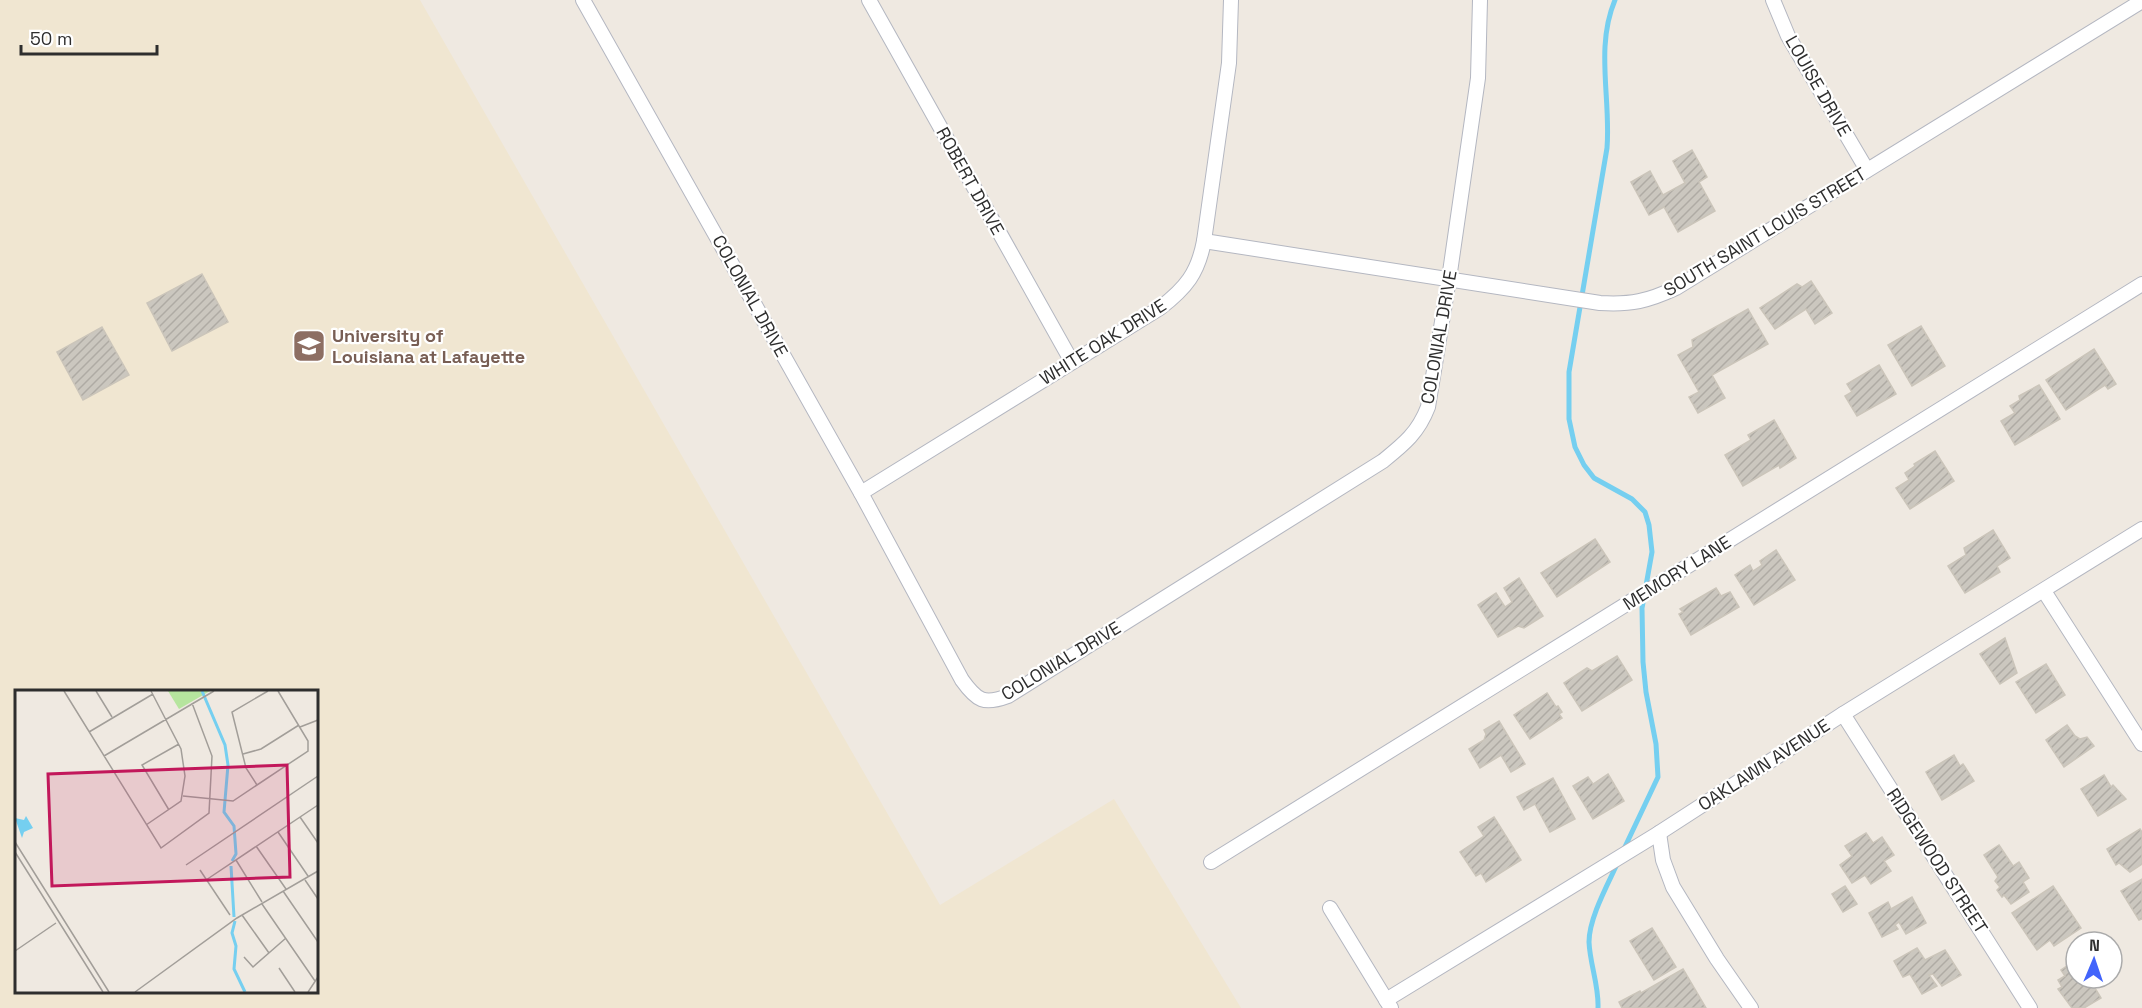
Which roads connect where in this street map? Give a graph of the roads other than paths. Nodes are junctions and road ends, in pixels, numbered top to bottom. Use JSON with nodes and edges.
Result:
{"nodes":[{"id":1,"x":583,"y":0,"type":"edge"},
{"id":2,"x":869,"y":0,"type":"edge"},
{"id":3,"x":1231,"y":0,"type":"edge"},
{"id":4,"x":1480,"y":0,"type":"edge"},
{"id":5,"x":1773,"y":0,"type":"edge"},
{"id":6,"x":2142,"y":2,"type":"edge"},
{"id":7,"x":1868,"y":170,"type":"junction"},
{"id":8,"x":1204,"y":241,"type":"junction"},
{"id":9,"x":1449,"y":279,"type":"junction"},
{"id":10,"x":2142,"y":284,"type":"edge"},
{"id":11,"x":1072,"y":362,"type":"junction"},
{"id":12,"x":861,"y":493,"type":"junction"},
{"id":13,"x":2142,"y":530,"type":"edge"},
{"id":14,"x":2044,"y":591,"type":"junction"},
{"id":15,"x":1843,"y":714,"type":"junction"},
{"id":16,"x":2142,"y":744,"type":"edge"},
{"id":17,"x":1659,"y":833,"type":"junction"},
{"id":18,"x":1211,"y":862,"type":"dead end"},
{"id":19,"x":1330,"y":908,"type":"dead end"},
{"id":20,"x":1388,"y":1004,"type":"edge"},
{"id":21,"x":1751,"y":1008,"type":"edge"},
{"id":22,"x":2030,"y":1008,"type":"edge"}],
"edges":[{"from":1,"to":12,"type":"street","name":"COLONIAL DRIVE"},
{"from":2,"to":11,"type":"street","name":"ROBERT DRIVE"},
{"from":3,"to":8,"type":"street","name":"WHITE OAK DRIVE"},
{"from":4,"to":9,"type":"street","name":"COLONIAL DRIVE"},
{"from":5,"to":7,"type":"street","name":"LOUISE DRIVE"},
{"from":6,"to":7,"type":"street","name":"SOUTH SAINT LOUIS STREET"},
{"from":7,"to":9,"type":"street","name":"SOUTH SAINT LOUIS STREET"},
{"from":8,"to":9,"type":"street","name":"SOUTH SAINT LOUIS STREET"},
{"from":8,"to":11,"type":"street","name":"WHITE OAK DRIVE"},
{"from":9,"to":12,"type":"street","name":"COLONIAL DRIVE"},
{"from":10,"to":18,"type":"street","name":"MEMORY LANE"},
{"from":11,"to":12,"type":"street","name":"WHITE OAK DRIVE"},
{"from":13,"to":14,"type":"street","name":"OAKLAWN AVENUE"},
{"from":14,"to":15,"type":"street","name":"OAKLAWN AVENUE"},
{"from":14,"to":16,"type":"street"},
{"from":15,"to":17,"type":"street","name":"OAKLAWN AVENUE"},
{"from":15,"to":22,"type":"street","name":"RIDGEWOOD STREET"},
{"from":17,"to":20,"type":"street","name":"OAKLAWN AVENUE"},
{"from":17,"to":21,"type":"street"},
{"from":19,"to":20,"type":"street"}]}
